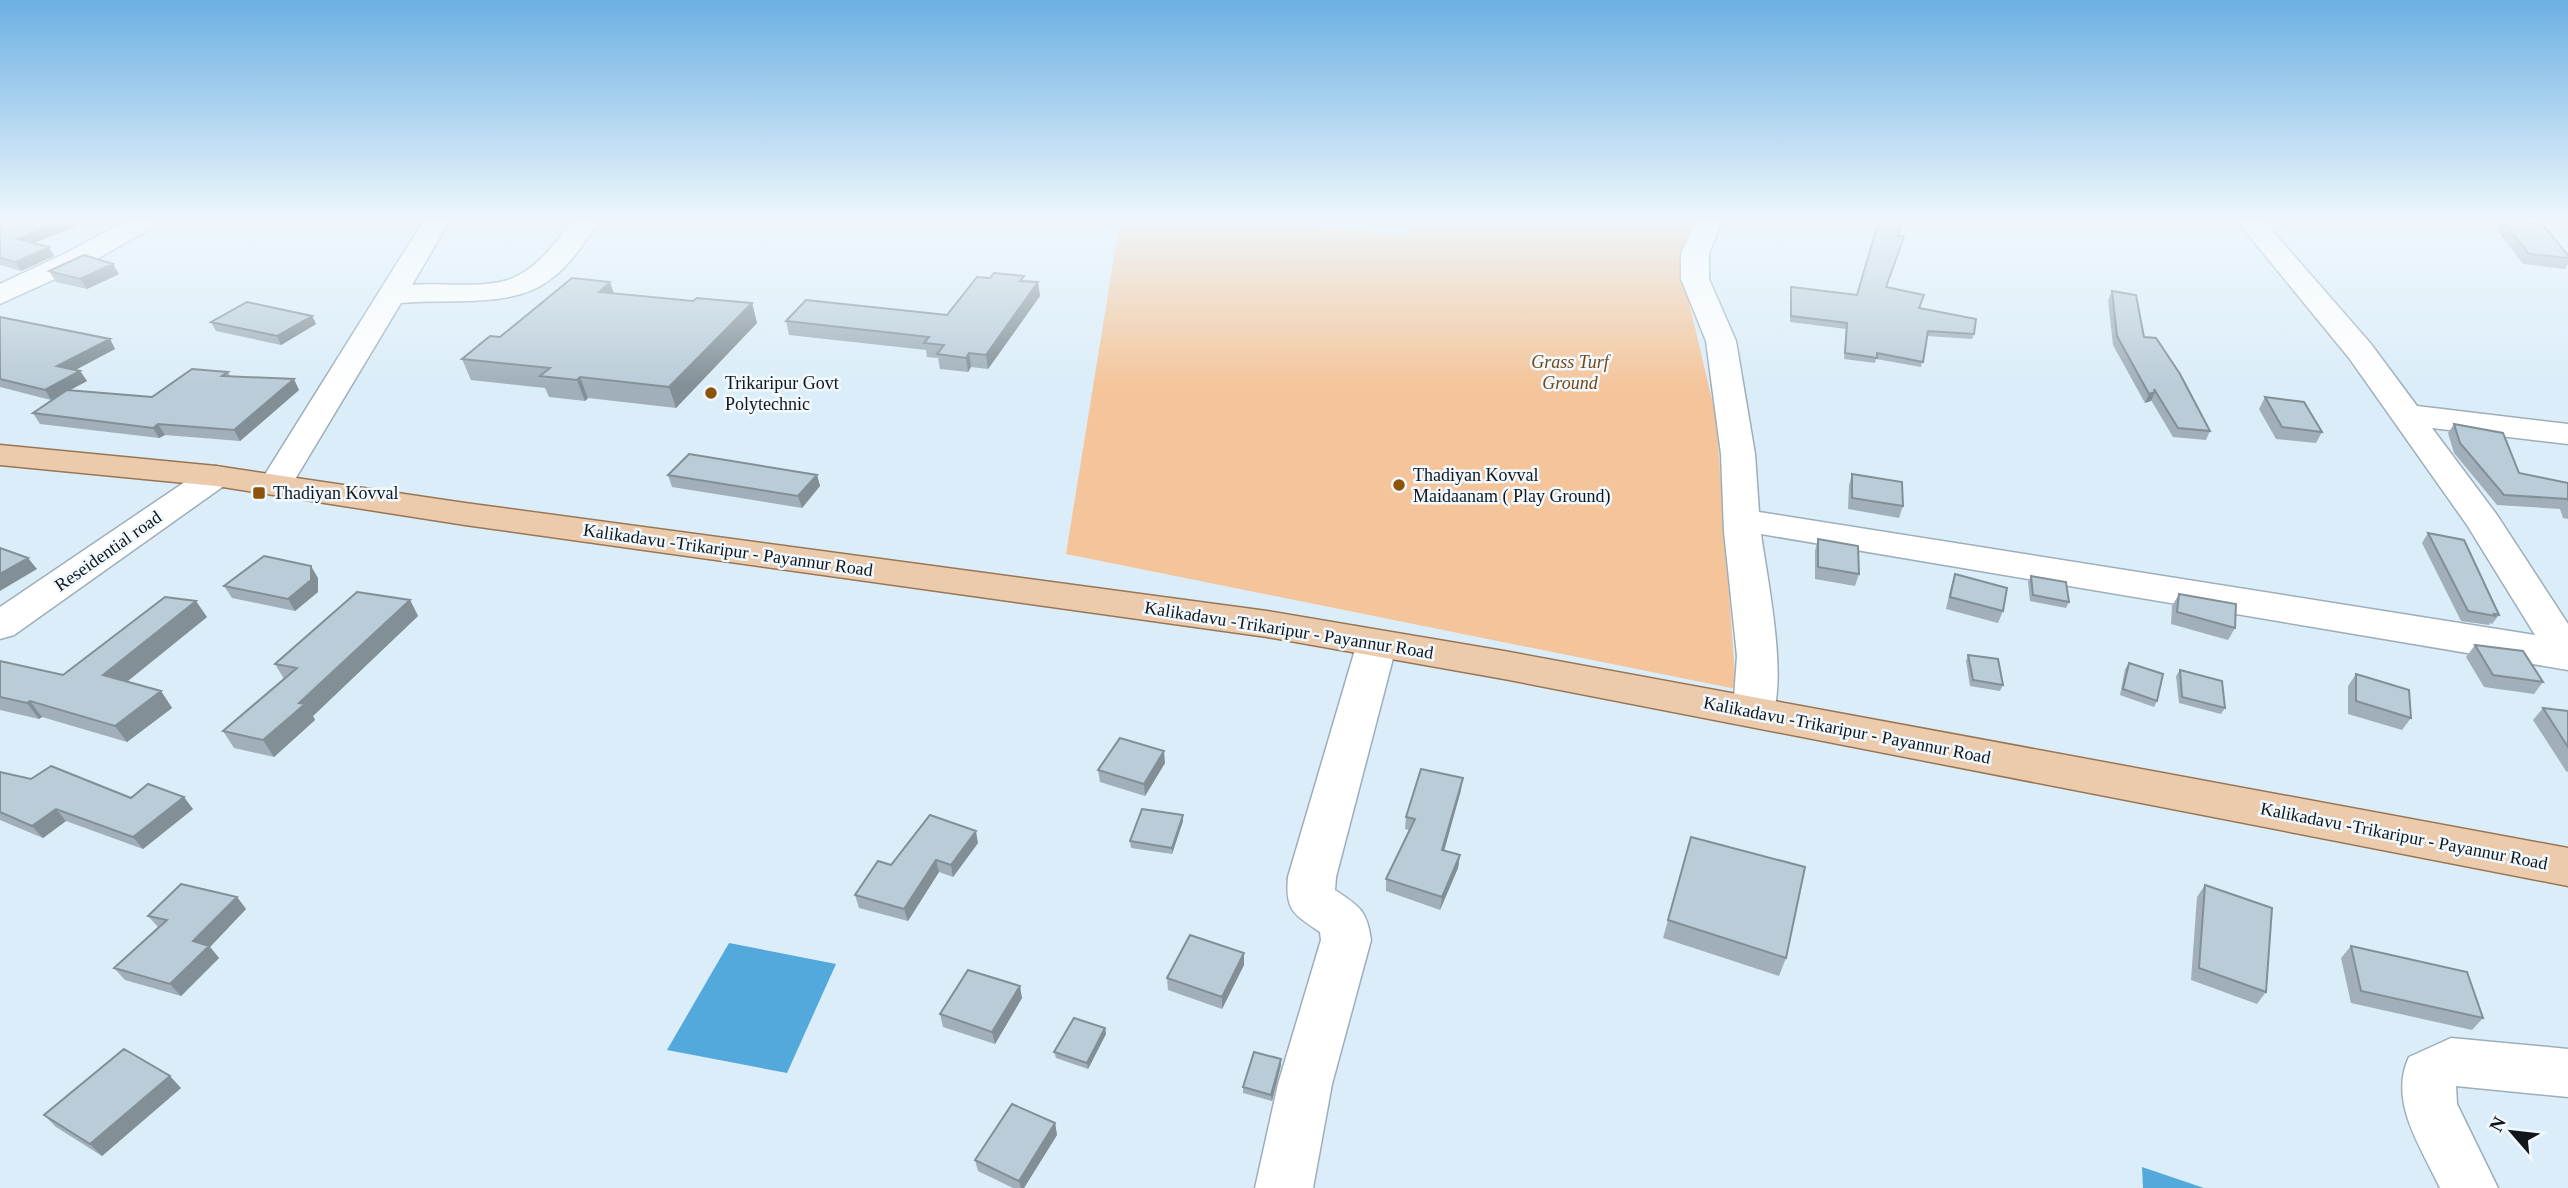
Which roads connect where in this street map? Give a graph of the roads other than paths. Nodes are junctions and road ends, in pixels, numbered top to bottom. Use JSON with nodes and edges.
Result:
{"nodes":[{"id":1,"x":41,"y":275,"type":"edge"},
{"id":2,"x":403,"y":275,"type":"edge"},
{"id":3,"x":539,"y":275,"type":"edge"},
{"id":4,"x":1695,"y":275,"type":"edge"},
{"id":5,"x":2294,"y":275,"type":"edge"},
{"id":6,"x":0,"y":295,"type":"edge"},
{"id":7,"x":391,"y":296,"type":"junction"},
{"id":8,"x":2406,"y":415,"type":"junction"},
{"id":9,"x":2568,"y":434,"type":"edge"},
{"id":10,"x":0,"y":455,"type":"edge"},
{"id":11,"x":216,"y":476,"type":"junction"},
{"id":12,"x":276,"y":484,"type":"junction"},
{"id":13,"x":1741,"y":520,"type":"junction"},
{"id":14,"x":0,"y":626,"type":"edge"},
{"id":15,"x":1377,"y":643,"type":"junction"},
{"id":16,"x":2567,"y":654,"type":"edge"},
{"id":17,"x":1754,"y":712,"type":"junction"},
{"id":18,"x":2568,"y":867,"type":"edge"},
{"id":19,"x":2568,"y":1073,"type":"edge"},
{"id":20,"x":1284,"y":1188,"type":"edge"},
{"id":21,"x":2469,"y":1188,"type":"edge"}],
"edges":[{"from":1,"to":6,"type":"street"},
{"from":2,"to":7,"type":"street"},
{"from":3,"to":7,"type":"street"},
{"from":4,"to":13,"type":"street"},
{"from":5,"to":8,"type":"street"},
{"from":7,"to":12,"type":"street"},
{"from":8,"to":9,"type":"street"},
{"from":8,"to":16,"type":"street"},
{"from":10,"to":11,"type":"main road","name":"Kalikadavu -Trikaripur - Payannur Road"},
{"from":11,"to":12,"type":"main road","name":"Kalikadavu -Trikaripur - Payannur Road"},
{"from":11,"to":14,"type":"street","name":"Reseidential road"},
{"from":12,"to":15,"type":"main road","name":"Kalikadavu -Trikaripur - Payannur Road"},
{"from":13,"to":16,"type":"street"},
{"from":13,"to":17,"type":"street"},
{"from":15,"to":17,"type":"main road","name":"Kalikadavu -Trikaripur - Payannur Road"},
{"from":15,"to":20,"type":"street"},
{"from":17,"to":18,"type":"main road","name":"Kalikadavu -Trikaripur - Payannur Road"},
{"from":19,"to":21,"type":"street"}]}
